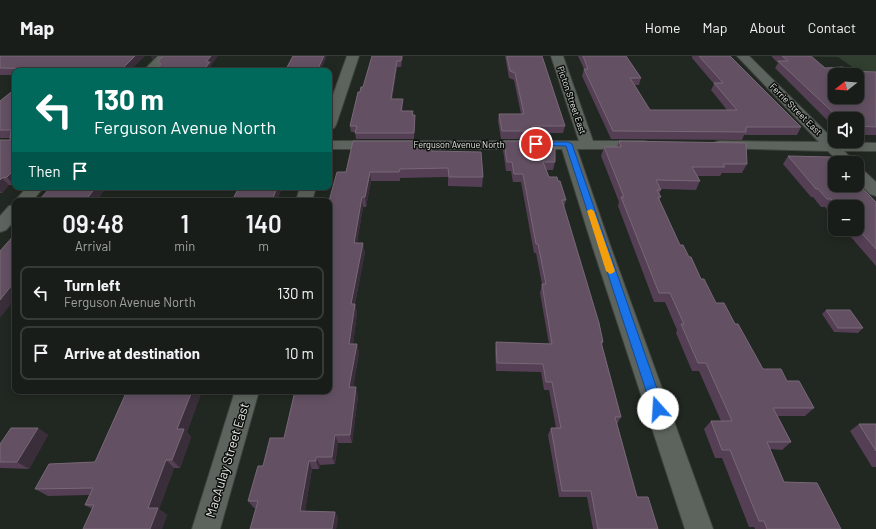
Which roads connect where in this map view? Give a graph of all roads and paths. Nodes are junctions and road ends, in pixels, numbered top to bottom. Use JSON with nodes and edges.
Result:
{"nodes":[{"id":1,"x":164,"y":56,"type":"edge"},
{"id":2,"x":353,"y":56,"type":"edge"},
{"id":3,"x":557,"y":56,"type":"edge"},
{"id":4,"x":743,"y":56,"type":"edge"},
{"id":5,"x":152,"y":68,"type":"edge"},
{"id":6,"x":332,"y":116,"type":"edge"},
{"id":7,"x":828,"y":142,"type":"edge"},
{"id":8,"x":578,"y":144,"type":"junction"},
{"id":9,"x":332,"y":145,"type":"edge"},
{"id":10,"x":657,"y":145,"type":"edge"},
{"id":11,"x":704,"y":145,"type":"edge"},
{"id":12,"x":828,"y":147,"type":"edge"},
{"id":13,"x":864,"y":147,"type":"edge"},
{"id":14,"x":876,"y":147,"type":"edge"},
{"id":15,"x":834,"y":148,"type":"edge"},
{"id":16,"x":841,"y":156,"type":"edge"},
{"id":17,"x":864,"y":179,"type":"edge"},
{"id":18,"x":33,"y":190,"type":"edge"},
{"id":19,"x":876,"y":191,"type":"edge"},
{"id":20,"x":26,"y":198,"type":"edge"},
{"id":21,"x":12,"y":213,"type":"edge"},
{"id":22,"x":0,"y":226,"type":"edge"},
{"id":23,"x":246,"y":394,"type":"edge"},
{"id":24,"x":206,"y":529,"type":"edge"},
{"id":25,"x":699,"y":529,"type":"edge"}],
"edges":[{"from":1,"to":5,"type":"street"},
{"from":2,"to":6,"type":"street"},
{"from":3,"to":8,"type":"street","name":"Picton Street East"},
{"from":4,"to":7,"type":"street","name":"Ferrie Street East"},
{"from":8,"to":9,"type":"street","name":"Ferguson Avenue North"},
{"from":8,"to":10,"type":"street","name":"Ferguson Avenue North"},
{"from":8,"to":25,"type":"street","name":"Picton Street East"},
{"from":11,"to":12,"type":"street"},
{"from":13,"to":14,"type":"street"},
{"from":15,"to":16,"type":"street","name":"Ferrie Street East"},
{"from":17,"to":19,"type":"street"},
{"from":18,"to":20,"type":"street"},
{"from":21,"to":22,"type":"street"},
{"from":23,"to":24,"type":"street","name":"MacAulay Street East"}]}
